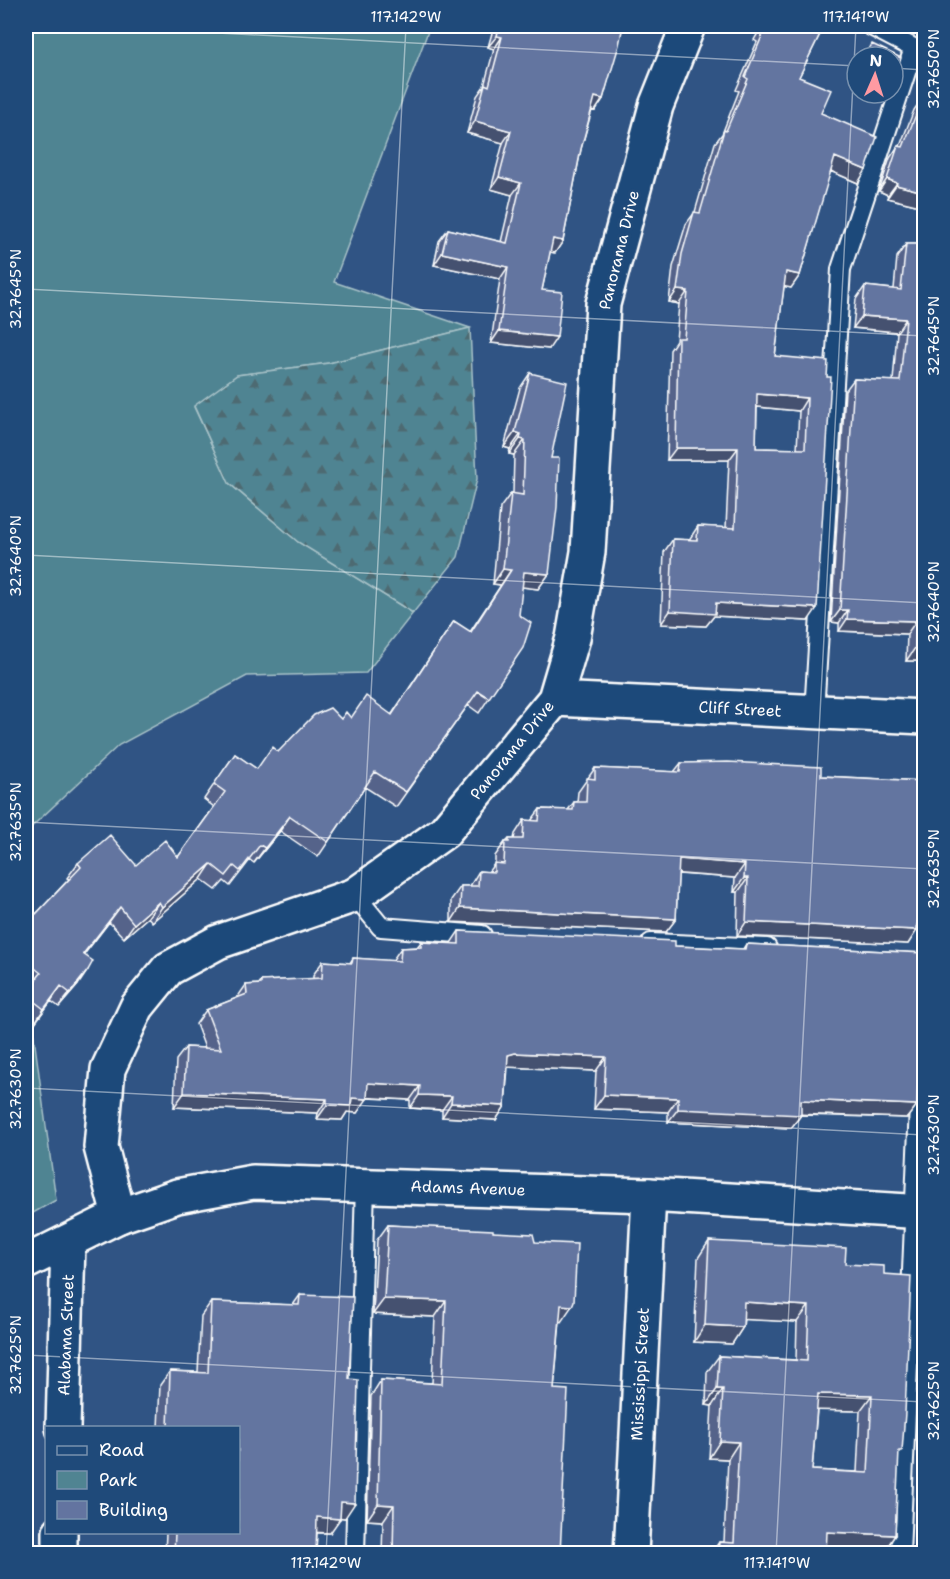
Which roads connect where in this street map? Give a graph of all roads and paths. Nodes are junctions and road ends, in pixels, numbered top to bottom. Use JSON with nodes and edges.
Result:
{"nodes":[{"id":1,"x":688,"y":26,"type":"edge"},
{"id":2,"x":871,"y":26,"type":"edge"},
{"id":3,"x":919,"y":51,"type":"edge"},
{"id":4,"x":555,"y":699,"type":"junction"},
{"id":5,"x":814,"y":713,"type":"junction"},
{"id":6,"x":924,"y":717,"type":"edge"},
{"id":7,"x":355,"y":895,"type":"junction"},
{"id":8,"x":495,"y":935,"type":"edge"},
{"id":9,"x":638,"y":942,"type":"edge"},
{"id":10,"x":782,"y":949,"type":"edge"},
{"id":11,"x":924,"y":988,"type":"edge"},
{"id":12,"x":365,"y":1184,"type":"junction"},
{"id":13,"x":649,"y":1195,"type":"junction"},
{"id":14,"x":919,"y":1212,"type":"edge"},
{"id":15,"x":119,"y":1216,"type":"junction"},
{"id":16,"x":68,"y":1242,"type":"junction"},
{"id":17,"x":26,"y":1262,"type":"edge"},
{"id":18,"x":63,"y":1426,"type":"edge"},
{"id":19,"x":60,"y":1534,"type":"edge"},
{"id":20,"x":60,"y":1554,"type":"edge"},
{"id":21,"x":355,"y":1554,"type":"edge"},
{"id":22,"x":631,"y":1554,"type":"edge"},
{"id":23,"x":900,"y":1554,"type":"edge"}],
"edges":[{"from":1,"to":4,"type":"street","name":"Panorama Drive"},
{"from":2,"to":3,"type":"lane"},
{"from":3,"to":5,"type":"lane"},
{"from":4,"to":5,"type":"street","name":"Cliff Street"},
{"from":4,"to":7,"type":"street","name":"Panorama Drive"},
{"from":5,"to":6,"type":"street","name":"Cliff Street"},
{"from":7,"to":8,"type":"lane"},
{"from":7,"to":15,"type":"street","name":"Panorama Drive"},
{"from":9,"to":10,"type":"lane"},
{"from":11,"to":14,"type":"lane"},
{"from":12,"to":13,"type":"street","name":"Adams Avenue"},
{"from":12,"to":15,"type":"street","name":"Adams Avenue"},
{"from":12,"to":21,"type":"lane"},
{"from":13,"to":14,"type":"street","name":"Adams Avenue"},
{"from":13,"to":22,"type":"street","name":"Mississippi Street"},
{"from":14,"to":23,"type":"lane"},
{"from":15,"to":16,"type":"street","name":"Adams Avenue"},
{"from":16,"to":17,"type":"street","name":"Adams Avenue"},
{"from":16,"to":18,"type":"street","name":"Alabama Street"},
{"from":19,"to":20,"type":"street"}]}
